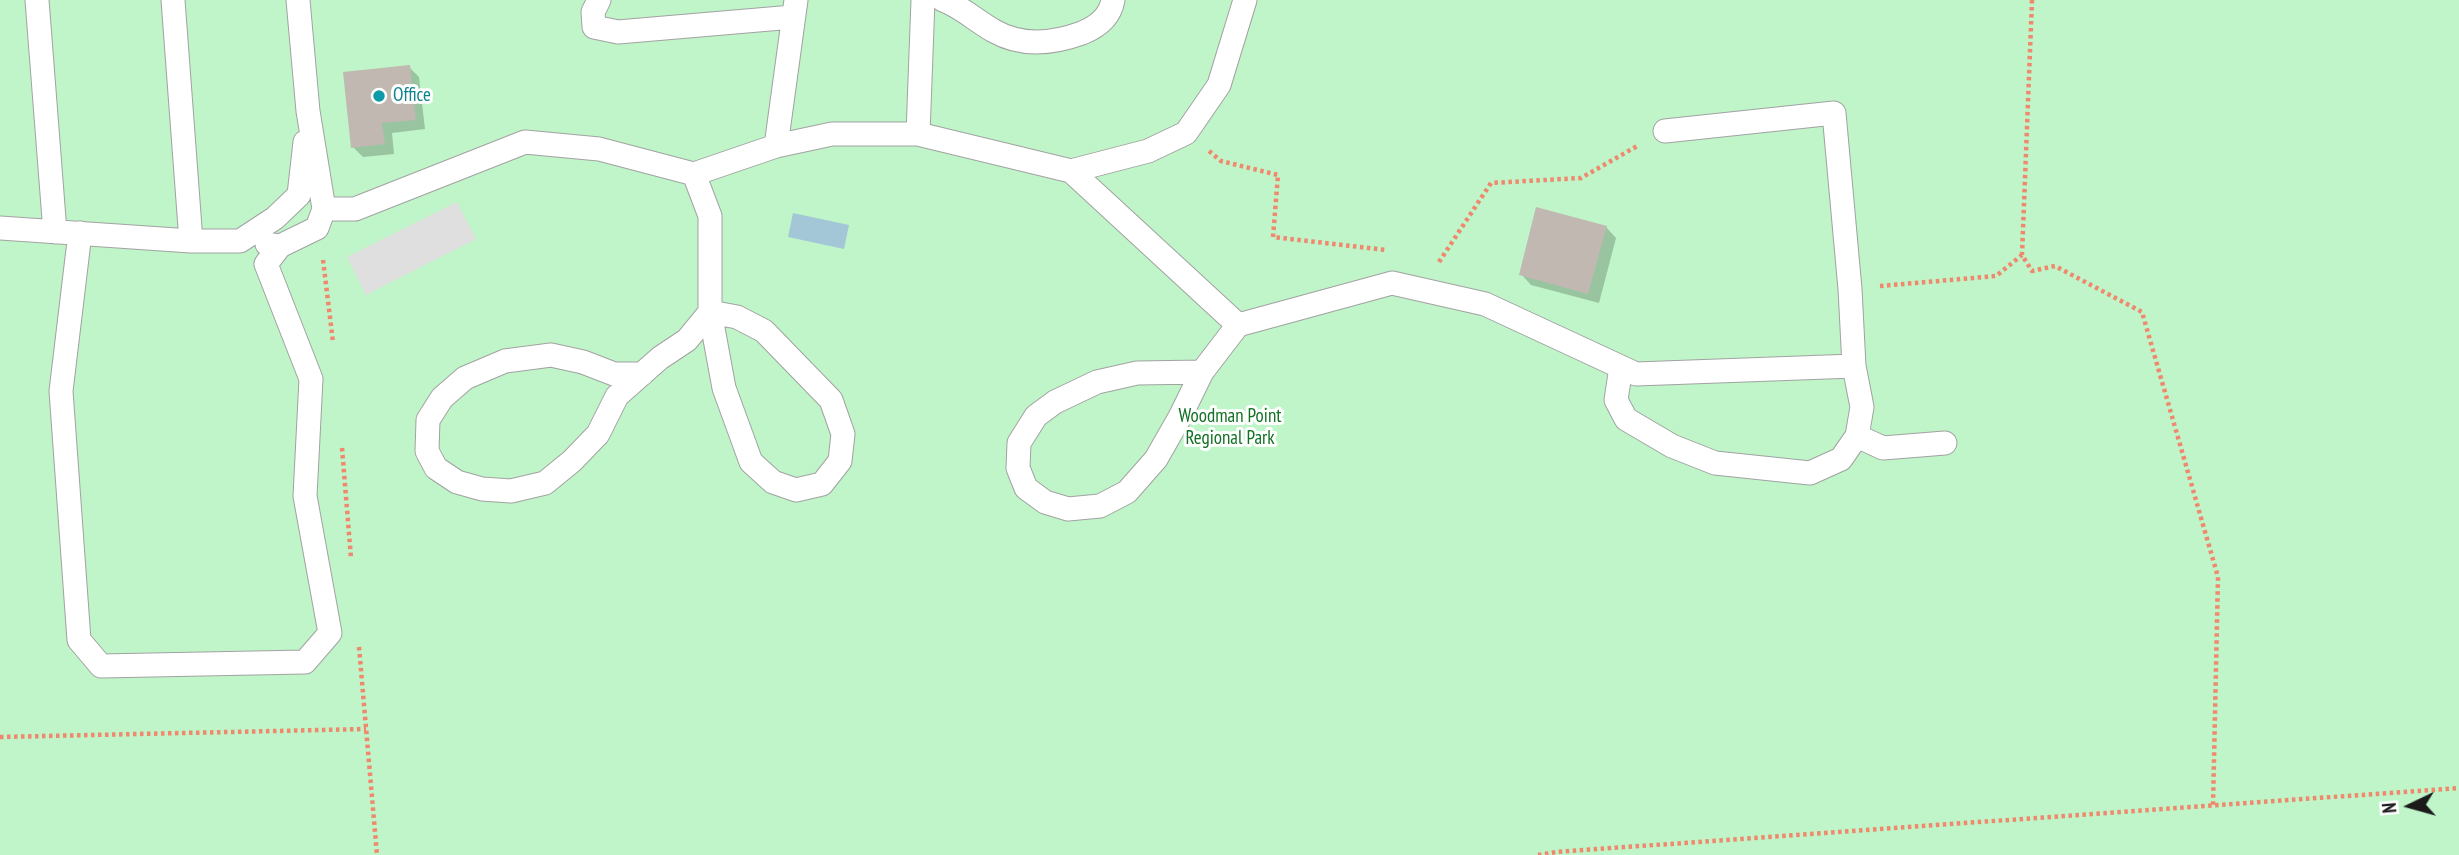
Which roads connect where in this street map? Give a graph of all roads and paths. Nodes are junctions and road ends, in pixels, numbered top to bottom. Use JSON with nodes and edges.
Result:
{"nodes":[{"id":1,"x":37,"y":0,"type":"edge"},
{"id":2,"x":173,"y":0,"type":"edge"},
{"id":3,"x":298,"y":0,"type":"edge"},
{"id":4,"x":599,"y":0,"type":"edge"},
{"id":5,"x":923,"y":0,"type":"edge"},
{"id":6,"x":943,"y":0,"type":"edge"},
{"id":7,"x":1113,"y":0,"type":"edge"},
{"id":8,"x":1245,"y":0,"type":"edge"},
{"id":9,"x":2032,"y":0,"type":"edge"},
{"id":10,"x":794,"y":8,"type":"edge"},
{"id":11,"x":308,"y":111,"type":"junction"},
{"id":12,"x":1665,"y":131,"type":"joint"},
{"id":13,"x":1186,"y":133,"type":"junction"},
{"id":14,"x":918,"y":134,"type":"junction"},
{"id":15,"x":776,"y":146,"type":"junction"},
{"id":16,"x":1071,"y":172,"type":"junction"},
{"id":17,"x":694,"y":174,"type":"junction"},
{"id":18,"x":320,"y":219,"type":"junction"},
{"id":19,"x":0,"y":228,"type":"edge"},
{"id":20,"x":55,"y":232,"type":"junction"},
{"id":21,"x":80,"y":233,"type":"junction"},
{"id":22,"x":191,"y":241,"type":"junction"},
{"id":23,"x":240,"y":241,"type":"junction"},
{"id":24,"x":280,"y":246,"type":"junction"},
{"id":25,"x":1392,"y":251,"type":"dead end"},
{"id":26,"x":2022,"y":256,"type":"junction"},
{"id":27,"x":1428,"y":258,"type":"dead end"},
{"id":28,"x":1440,"y":261,"type":"junction"},
{"id":29,"x":266,"y":264,"type":"junction"},
{"id":30,"x":1850,"y":289,"type":"junction"},
{"id":31,"x":1424,"y":290,"type":"junction"},
{"id":32,"x":710,"y":312,"type":"junction"},
{"id":33,"x":1238,"y":325,"type":"junction"},
{"id":34,"x":333,"y":346,"type":"dead end"},
{"id":35,"x":1854,"y":366,"type":"junction"},
{"id":36,"x":1621,"y":367,"type":"junction"},
{"id":37,"x":1202,"y":372,"type":"junction"},
{"id":38,"x":642,"y":374,"type":"junction"},
{"id":39,"x":1857,"y":436,"type":"junction"},
{"id":40,"x":341,"y":441,"type":"dead end"},
{"id":41,"x":1945,"y":443,"type":"dead end"},
{"id":42,"x":352,"y":565,"type":"dead end"},
{"id":43,"x":359,"y":647,"type":"dead end"},
{"id":44,"x":366,"y":729,"type":"junction"},
{"id":45,"x":0,"y":737,"type":"edge"},
{"id":46,"x":2459,"y":788,"type":"edge"},
{"id":47,"x":2213,"y":806,"type":"junction"},
{"id":48,"x":377,"y":855,"type":"edge"},
{"id":49,"x":1538,"y":855,"type":"edge"}],
"edges":[{"from":1,"to":20,"type":"lane"},
{"from":2,"to":22,"type":"lane"},
{"from":3,"to":11,"type":"lane"},
{"from":4,"to":10,"type":"lane"},
{"from":5,"to":14,"type":"lane"},
{"from":6,"to":7,"type":"lane"},
{"from":8,"to":13,"type":"lane"},
{"from":9,"to":26,"type":"path"},
{"from":10,"to":15,"type":"lane"},
{"from":11,"to":18,"type":"lane"},
{"from":11,"to":23,"type":"lane"},
{"from":12,"to":28,"type":"path"},
{"from":12,"to":30,"type":"lane"},
{"from":13,"to":16,"type":"lane"},
{"from":13,"to":25,"type":"path"},
{"from":14,"to":15,"type":"lane"},
{"from":14,"to":16,"type":"lane"},
{"from":15,"to":17,"type":"lane"},
{"from":16,"to":33,"type":"lane"},
{"from":17,"to":18,"type":"lane"},
{"from":17,"to":32,"type":"lane"},
{"from":18,"to":24,"type":"lane"},
{"from":18,"to":34,"type":"path"},
{"from":19,"to":20,"type":"lane"},
{"from":20,"to":21,"type":"lane"},
{"from":21,"to":22,"type":"lane"},
{"from":21,"to":29,"type":"lane"},
{"from":22,"to":23,"type":"lane"},
{"from":23,"to":24,"type":"lane"},
{"from":23,"to":29,"type":"lane"},
{"from":24,"to":29,"type":"lane"},
{"from":26,"to":30,"type":"path"},
{"from":26,"to":47,"type":"path"},
{"from":27,"to":28,"type":"path"},
{"from":28,"to":31,"type":"path"},
{"from":30,"to":35,"type":"lane"},
{"from":31,"to":33,"type":"lane"},
{"from":31,"to":36,"type":"lane"},
{"from":32,"to":32,"type":"lane"},
{"from":32,"to":38,"type":"lane"},
{"from":33,"to":37,"type":"lane"},
{"from":35,"to":36,"type":"lane"},
{"from":35,"to":39,"type":"lane"},
{"from":36,"to":39,"type":"lane"},
{"from":37,"to":37,"type":"lane"},
{"from":38,"to":38,"type":"lane"},
{"from":39,"to":41,"type":"lane"},
{"from":40,"to":42,"type":"path"},
{"from":43,"to":44,"type":"path"},
{"from":44,"to":45,"type":"path"},
{"from":44,"to":48,"type":"path"},
{"from":46,"to":47,"type":"path"},
{"from":47,"to":49,"type":"path"}]}
